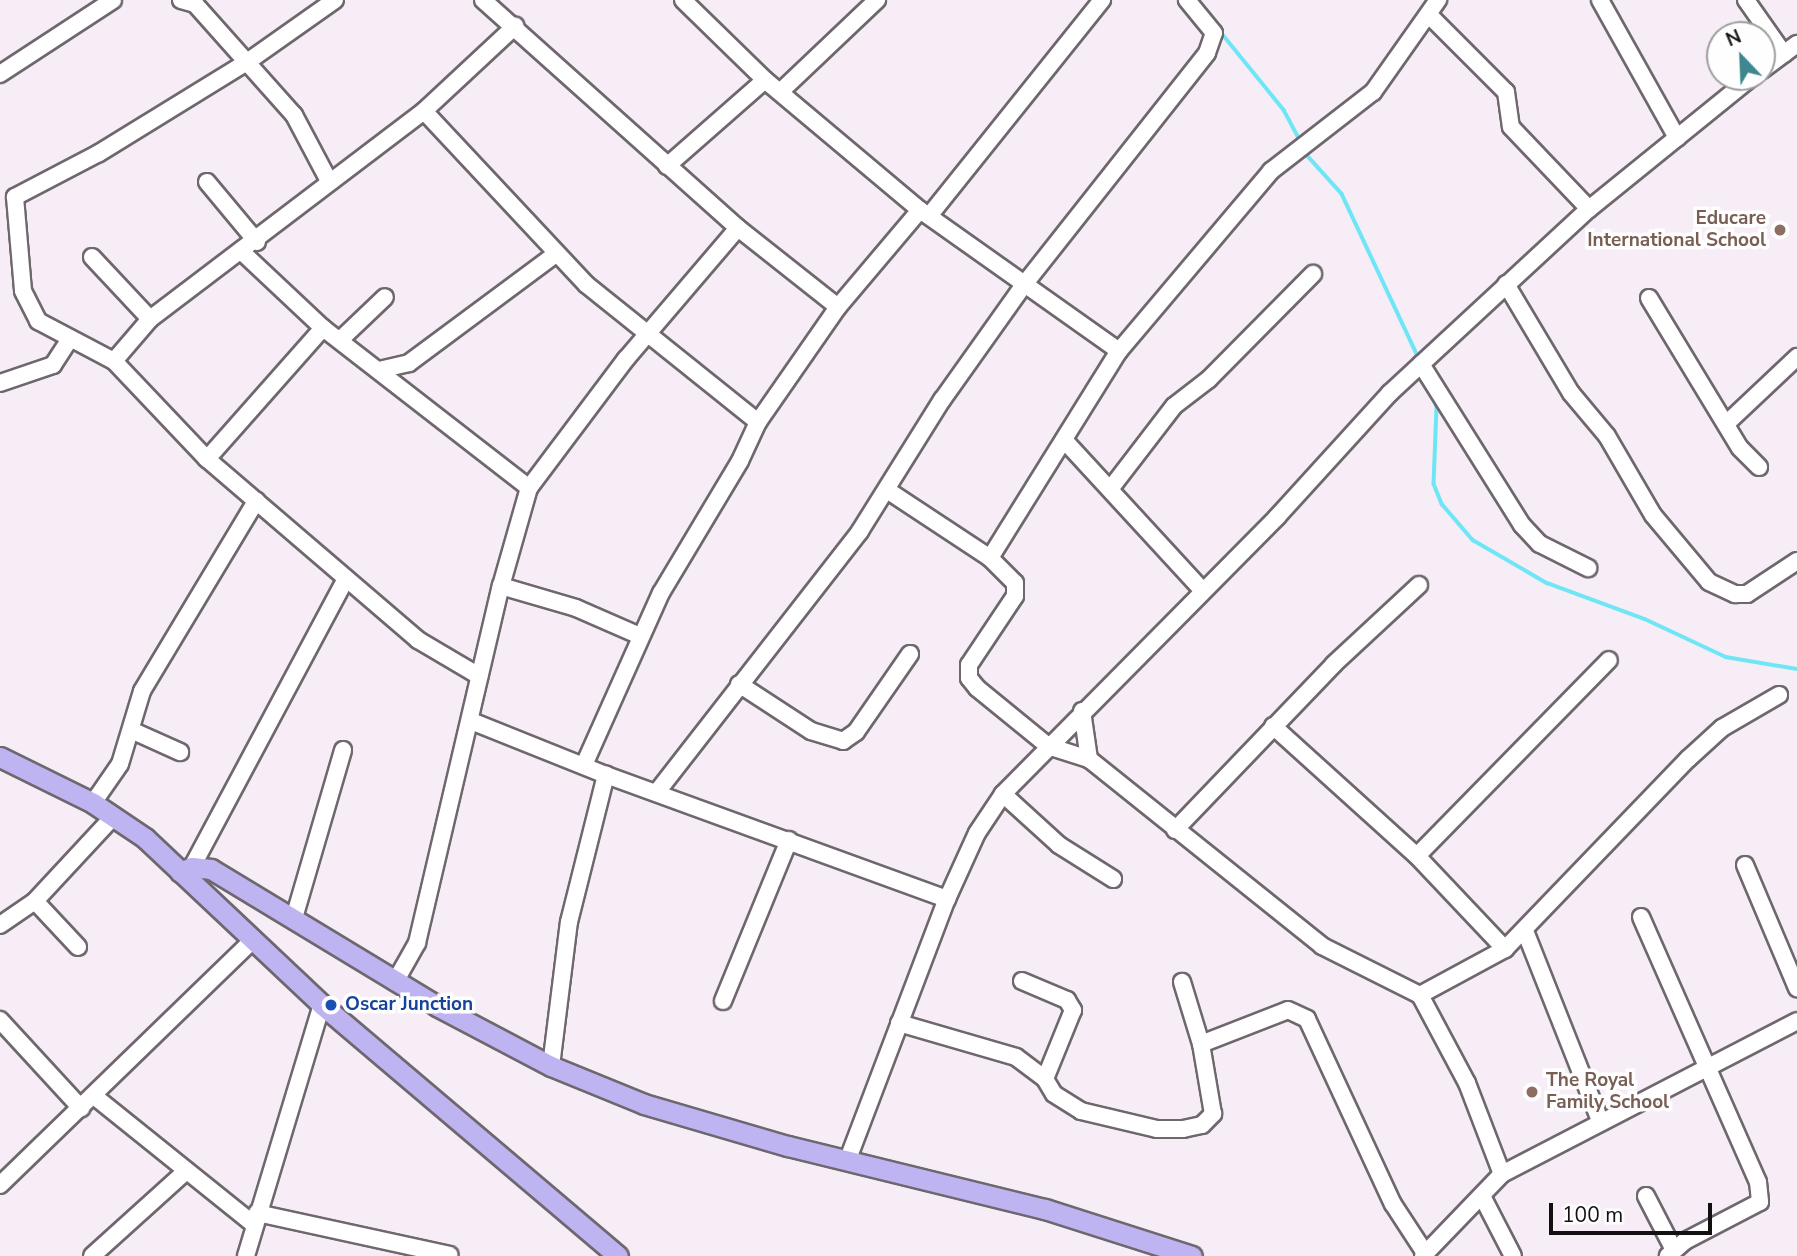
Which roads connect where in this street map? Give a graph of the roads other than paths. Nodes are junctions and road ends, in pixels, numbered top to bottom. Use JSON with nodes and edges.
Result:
{"nodes":[{"id":1,"x":113,"y":0,"type":"edge"},
{"id":2,"x":181,"y":0,"type":"edge"},
{"id":3,"x":335,"y":0,"type":"edge"},
{"id":4,"x":483,"y":0,"type":"edge"},
{"id":5,"x":684,"y":0,"type":"edge"},
{"id":6,"x":877,"y":0,"type":"edge"},
{"id":7,"x":1102,"y":0,"type":"edge"},
{"id":8,"x":1187,"y":0,"type":"edge"},
{"id":9,"x":1438,"y":0,"type":"edge"},
{"id":10,"x":1600,"y":0,"type":"edge"},
{"id":11,"x":1746,"y":0,"type":"edge"},
{"id":12,"x":93,"y":5,"type":"edge"},
{"id":13,"x":1429,"y":15,"type":"junction"},
{"id":14,"x":515,"y":26,"type":"junction"},
{"id":15,"x":1791,"y":49,"type":"edge"},
{"id":16,"x":1776,"y":60,"type":"edge"},
{"id":17,"x":247,"y":62,"type":"junction"},
{"id":18,"x":0,"y":74,"type":"edge"},
{"id":19,"x":765,"y":80,"type":"junction"},
{"id":20,"x":1735,"y":91,"type":"edge"},
{"id":21,"x":780,"y":92,"type":"junction"},
{"id":22,"x":424,"y":111,"type":"junction"},
{"id":23,"x":1677,"y":138,"type":"junction"},
{"id":24,"x":667,"y":166,"type":"junction"},
{"id":25,"x":207,"y":181,"type":"dead end"},
{"id":26,"x":329,"y":181,"type":"junction"},
{"id":27,"x":1589,"y":209,"type":"junction"},
{"id":28,"x":924,"y":213,"type":"junction"},
{"id":29,"x":738,"y":228,"type":"junction"},
{"id":30,"x":257,"y":242,"type":"junction"},
{"id":31,"x":242,"y":252,"type":"junction"},
{"id":32,"x":556,"y":254,"type":"junction"},
{"id":33,"x":92,"y":257,"type":"dead end"},
{"id":34,"x":1313,"y":274,"type":"dead end"},
{"id":35,"x":1506,"y":284,"type":"junction"},
{"id":36,"x":1023,"y":286,"type":"junction"},
{"id":37,"x":385,"y":297,"type":"dead end"},
{"id":38,"x":1649,"y":298,"type":"dead end"},
{"id":39,"x":838,"y":307,"type":"junction"},
{"id":40,"x":150,"y":320,"type":"junction"},
{"id":41,"x":323,"y":328,"type":"junction"},
{"id":42,"x":647,"y":335,"type":"junction"},
{"id":43,"x":70,"y":339,"type":"junction"},
{"id":44,"x":340,"y":340,"type":"junction"},
{"id":45,"x":1119,"y":351,"type":"junction"},
{"id":46,"x":1797,"y":357,"type":"edge"},
{"id":47,"x":114,"y":361,"type":"junction"},
{"id":48,"x":409,"y":363,"type":"junction"},
{"id":49,"x":1421,"y":364,"type":"junction"},
{"id":50,"x":379,"y":370,"type":"junction"},
{"id":51,"x":0,"y":383,"type":"edge"},
{"id":52,"x":406,"y":391,"type":"junction"},
{"id":53,"x":758,"y":422,"type":"junction"},
{"id":54,"x":1726,"y":424,"type":"junction"},
{"id":55,"x":1065,"y":441,"type":"junction"},
{"id":56,"x":207,"y":459,"type":"junction"},
{"id":57,"x":1759,"y":467,"type":"dead end"},
{"id":58,"x":529,"y":488,"type":"junction"},
{"id":59,"x":1111,"y":488,"type":"junction"},
{"id":60,"x":887,"y":490,"type":"junction"},
{"id":61,"x":256,"y":501,"type":"junction"},
{"id":62,"x":990,"y":558,"type":"junction"},
{"id":63,"x":1797,"y":561,"type":"edge"},
{"id":64,"x":1588,"y":568,"type":"dead end"},
{"id":65,"x":346,"y":578,"type":"junction"},
{"id":66,"x":1419,"y":585,"type":"dead end"},
{"id":67,"x":501,"y":586,"type":"junction"},
{"id":68,"x":1201,"y":589,"type":"junction"},
{"id":69,"x":640,"y":636,"type":"junction"},
{"id":70,"x":910,"y":654,"type":"dead end"},
{"id":71,"x":1609,"y":660,"type":"dead end"},
{"id":72,"x":479,"y":676,"type":"junction"},
{"id":73,"x":739,"y":684,"type":"junction"},
{"id":74,"x":1779,"y":695,"type":"dead end"},
{"id":75,"x":1082,"y":711,"type":"junction"},
{"id":76,"x":471,"y":721,"type":"junction"},
{"id":77,"x":1273,"y":726,"type":"junction"},
{"id":78,"x":131,"y":730,"type":"junction"},
{"id":79,"x":1048,"y":746,"type":"junction"},
{"id":80,"x":343,"y":750,"type":"dead end"},
{"id":81,"x":180,"y":752,"type":"dead end"},
{"id":82,"x":0,"y":757,"type":"edge"},
{"id":83,"x":1089,"y":759,"type":"junction"},
{"id":84,"x":584,"y":765,"type":"junction"},
{"id":85,"x":607,"y":775,"type":"junction"},
{"id":86,"x":657,"y":792,"type":"junction"},
{"id":87,"x":1003,"y":794,"type":"junction"},
{"id":88,"x":93,"y":803,"type":"junction"},
{"id":89,"x":114,"y":816,"type":"junction"},
{"id":90,"x":1175,"y":830,"type":"junction"},
{"id":91,"x":789,"y":840,"type":"junction"},
{"id":92,"x":1417,"y":856,"type":"junction"},
{"id":93,"x":1745,"y":865,"type":"dead end"},
{"id":94,"x":186,"y":869,"type":"junction"},
{"id":95,"x":1113,"y":879,"type":"dead end"},
{"id":96,"x":947,"y":899,"type":"junction"},
{"id":97,"x":35,"y":901,"type":"junction"},
{"id":98,"x":1641,"y":916,"type":"dead end"},
{"id":99,"x":294,"y":918,"type":"junction"},
{"id":100,"x":0,"y":926,"type":"edge"},
{"id":101,"x":1524,"y":931,"type":"junction"},
{"id":102,"x":251,"y":941,"type":"junction"},
{"id":103,"x":78,"y":947,"type":"dead end"},
{"id":104,"x":1505,"y":949,"type":"junction"},
{"id":105,"x":1022,"y":981,"type":"dead end"},
{"id":106,"x":395,"y":982,"type":"junction"},
{"id":107,"x":1182,"y":982,"type":"dead end"},
{"id":108,"x":1797,"y":988,"type":"edge"},
{"id":109,"x":1420,"y":995,"type":"junction"},
{"id":110,"x":723,"y":1001,"type":"dead end"},
{"id":111,"x":322,"y":1005,"type":"junction"},
{"id":112,"x":0,"y":1020,"type":"edge"},
{"id":113,"x":1797,"y":1021,"type":"edge"},
{"id":114,"x":899,"y":1023,"type":"junction"},
{"id":115,"x":1201,"y":1044,"type":"junction"},
{"id":116,"x":1708,"y":1064,"type":"junction"},
{"id":117,"x":551,"y":1066,"type":"junction"},
{"id":118,"x":1045,"y":1079,"type":"junction"},
{"id":119,"x":94,"y":1097,"type":"junction"},
{"id":120,"x":81,"y":1108,"type":"junction"},
{"id":121,"x":1600,"y":1120,"type":"junction"},
{"id":122,"x":848,"y":1159,"type":"junction"},
{"id":123,"x":185,"y":1172,"type":"junction"},
{"id":124,"x":1502,"y":1174,"type":"junction"},
{"id":125,"x":0,"y":1185,"type":"edge"},
{"id":126,"x":1646,"y":1196,"type":"dead end"},
{"id":127,"x":1483,"y":1198,"type":"junction"},
{"id":128,"x":255,"y":1218,"type":"junction"},
{"id":129,"x":1671,"y":1253,"type":"edge"},
{"id":130,"x":1424,"y":1254,"type":"edge"},
{"id":131,"x":449,"y":1255,"type":"edge"},
{"id":132,"x":92,"y":1256,"type":"edge"},
{"id":133,"x":246,"y":1256,"type":"edge"},
{"id":134,"x":618,"y":1256,"type":"edge"},
{"id":135,"x":1192,"y":1256,"type":"edge"},
{"id":136,"x":1513,"y":1256,"type":"edge"}],
"edges":[{"from":1,"to":12,"type":"street"},
{"from":2,"to":17,"type":"street"},
{"from":3,"to":17,"type":"street"},
{"from":4,"to":14,"type":"street"},
{"from":5,"to":19,"type":"street"},
{"from":6,"to":21,"type":"street"},
{"from":7,"to":28,"type":"street"},
{"from":8,"to":36,"type":"street"},
{"from":9,"to":13,"type":"street"},
{"from":10,"to":23,"type":"street"},
{"from":11,"to":15,"type":"street"},
{"from":12,"to":18,"type":"street"},
{"from":13,"to":27,"type":"street"},
{"from":13,"to":45,"type":"street"},
{"from":14,"to":22,"type":"street"},
{"from":14,"to":24,"type":"street"},
{"from":15,"to":16,"type":"street"},
{"from":17,"to":26,"type":"street"},
{"from":17,"to":43,"type":"street"},
{"from":19,"to":21,"type":"street"},
{"from":19,"to":24,"type":"street"},
{"from":20,"to":23,"type":"street"},
{"from":21,"to":28,"type":"street"},
{"from":22,"to":26,"type":"street"},
{"from":22,"to":32,"type":"street"},
{"from":23,"to":27,"type":"street"},
{"from":24,"to":29,"type":"street"},
{"from":25,"to":30,"type":"street"},
{"from":26,"to":30,"type":"street"},
{"from":27,"to":35,"type":"street"},
{"from":28,"to":36,"type":"street"},
{"from":28,"to":39,"type":"street"},
{"from":29,"to":39,"type":"street"},
{"from":29,"to":42,"type":"street"},
{"from":30,"to":31,"type":"street"},
{"from":31,"to":40,"type":"street"},
{"from":31,"to":41,"type":"street"},
{"from":32,"to":42,"type":"street"},
{"from":32,"to":48,"type":"street"},
{"from":33,"to":40,"type":"street"},
{"from":34,"to":59,"type":"street"},
{"from":35,"to":49,"type":"street"},
{"from":35,"to":63,"type":"street"},
{"from":36,"to":45,"type":"street"},
{"from":36,"to":60,"type":"street"},
{"from":37,"to":44,"type":"street"},
{"from":38,"to":54,"type":"street"},
{"from":39,"to":53,"type":"street"},
{"from":40,"to":47,"type":"street"},
{"from":41,"to":44,"type":"street"},
{"from":41,"to":56,"type":"street"},
{"from":42,"to":53,"type":"street"},
{"from":42,"to":58,"type":"street"},
{"from":43,"to":47,"type":"street"},
{"from":43,"to":51,"type":"street"},
{"from":44,"to":50,"type":"street"},
{"from":45,"to":55,"type":"street"},
{"from":46,"to":54,"type":"street"},
{"from":47,"to":56,"type":"street"},
{"from":48,"to":50,"type":"street"},
{"from":48,"to":52,"type":"street"},
{"from":49,"to":64,"type":"street"},
{"from":49,"to":68,"type":"street"},
{"from":50,"to":52,"type":"street"},
{"from":52,"to":58,"type":"street"},
{"from":53,"to":69,"type":"street"},
{"from":54,"to":57,"type":"street"},
{"from":55,"to":59,"type":"street"},
{"from":55,"to":62,"type":"street"},
{"from":56,"to":61,"type":"street"},
{"from":58,"to":67,"type":"street"},
{"from":59,"to":68,"type":"street"},
{"from":60,"to":62,"type":"street"},
{"from":60,"to":73,"type":"street"},
{"from":61,"to":65,"type":"street"},
{"from":61,"to":78,"type":"street"},
{"from":62,"to":79,"type":"street"},
{"from":65,"to":72,"type":"street"},
{"from":65,"to":94,"type":"street"},
{"from":66,"to":77,"type":"street"},
{"from":67,"to":69,"type":"street"},
{"from":67,"to":72,"type":"street"},
{"from":68,"to":75,"type":"street"},
{"from":69,"to":84,"type":"street"},
{"from":70,"to":73,"type":"street"},
{"from":71,"to":92,"type":"street"},
{"from":72,"to":76,"type":"street"},
{"from":73,"to":86,"type":"street"},
{"from":74,"to":101,"type":"street"},
{"from":75,"to":79,"type":"street"},
{"from":75,"to":83,"type":"street"},
{"from":76,"to":84,"type":"street"},
{"from":76,"to":106,"type":"street"},
{"from":77,"to":90,"type":"street"},
{"from":77,"to":92,"type":"street"},
{"from":78,"to":81,"type":"street"},
{"from":78,"to":88,"type":"street"},
{"from":79,"to":83,"type":"street"},
{"from":79,"to":87,"type":"street"},
{"from":80,"to":99,"type":"street"},
{"from":82,"to":88,"type":"main road"},
{"from":83,"to":90,"type":"street"},
{"from":84,"to":85,"type":"street"},
{"from":85,"to":86,"type":"street"},
{"from":85,"to":117,"type":"street"},
{"from":86,"to":91,"type":"street"},
{"from":87,"to":95,"type":"street"},
{"from":87,"to":96,"type":"street"},
{"from":88,"to":89,"type":"main road"},
{"from":89,"to":94,"type":"main road"},
{"from":89,"to":97,"type":"street"},
{"from":90,"to":109,"type":"street"},
{"from":91,"to":96,"type":"street"},
{"from":91,"to":110,"type":"street"},
{"from":92,"to":104,"type":"street"},
{"from":93,"to":108,"type":"street"},
{"from":94,"to":99,"type":"main road"},
{"from":94,"to":102,"type":"main road"},
{"from":96,"to":114,"type":"street"},
{"from":97,"to":100,"type":"street"},
{"from":97,"to":103,"type":"street"},
{"from":98,"to":116,"type":"street"},
{"from":99,"to":106,"type":"main road"},
{"from":101,"to":104,"type":"street"},
{"from":101,"to":121,"type":"street"},
{"from":102,"to":111,"type":"main road"},
{"from":102,"to":119,"type":"street"},
{"from":104,"to":109,"type":"street"},
{"from":105,"to":118,"type":"street"},
{"from":106,"to":117,"type":"main road"},
{"from":107,"to":115,"type":"street"},
{"from":109,"to":124,"type":"street"},
{"from":111,"to":128,"type":"street"},
{"from":111,"to":134,"type":"main road"},
{"from":112,"to":120,"type":"street"},
{"from":113,"to":116,"type":"street"},
{"from":114,"to":118,"type":"street"},
{"from":114,"to":122,"type":"street"},
{"from":115,"to":118,"type":"street"},
{"from":115,"to":130,"type":"street"},
{"from":116,"to":121,"type":"street"},
{"from":116,"to":129,"type":"street"},
{"from":117,"to":122,"type":"main road"},
{"from":119,"to":120,"type":"street"},
{"from":119,"to":123,"type":"street"},
{"from":120,"to":125,"type":"street"},
{"from":121,"to":124,"type":"street"},
{"from":122,"to":135,"type":"main road"},
{"from":123,"to":128,"type":"street"},
{"from":123,"to":132,"type":"street"},
{"from":124,"to":127,"type":"street"},
{"from":126,"to":129,"type":"street"},
{"from":127,"to":130,"type":"street"},
{"from":127,"to":136,"type":"street"},
{"from":128,"to":131,"type":"street"},
{"from":128,"to":133,"type":"street"}]}
